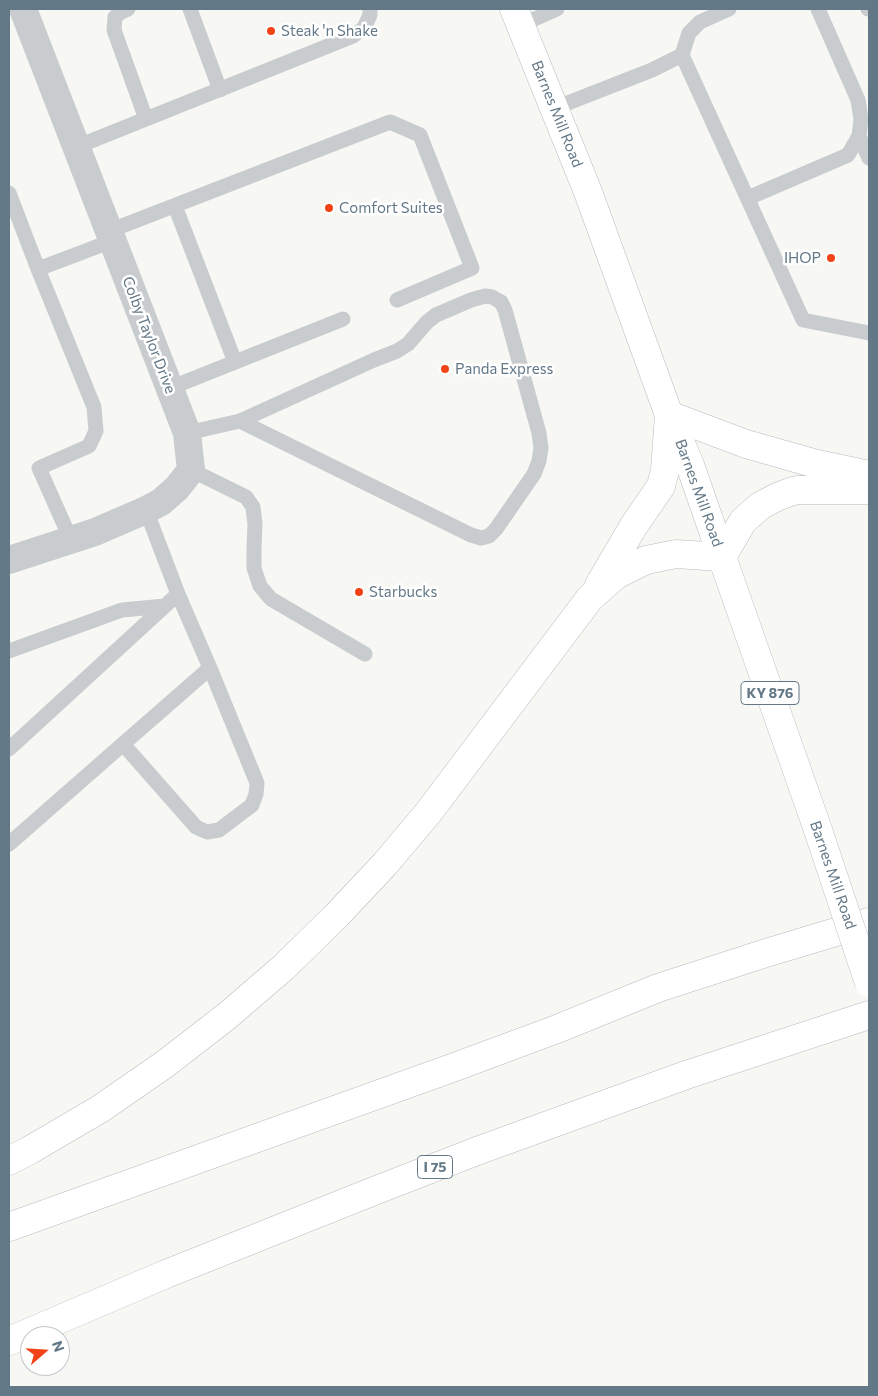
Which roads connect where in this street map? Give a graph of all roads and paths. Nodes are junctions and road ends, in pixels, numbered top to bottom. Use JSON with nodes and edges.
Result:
{"nodes":[{"id":1,"x":23,"y":9,"type":"edge"},
{"id":2,"x":128,"y":9,"type":"edge"},
{"id":3,"x":190,"y":9,"type":"edge"},
{"id":4,"x":370,"y":9,"type":"edge"},
{"id":5,"x":557,"y":9,"type":"edge"},
{"id":6,"x":729,"y":9,"type":"edge"},
{"id":7,"x":818,"y":9,"type":"edge"},
{"id":8,"x":518,"y":17,"type":"edge"},
{"id":9,"x":682,"y":55,"type":"junction"},
{"id":10,"x":220,"y":90,"type":"junction"},
{"id":11,"x":555,"y":108,"type":"junction"},
{"id":12,"x":146,"y":119,"type":"junction"},
{"id":13,"x":860,"y":136,"type":"junction"},
{"id":14,"x":76,"y":147,"type":"junction"},
{"id":15,"x":869,"y":158,"type":"edge"},
{"id":16,"x":9,"y":193,"type":"edge"},
{"id":17,"x":748,"y":198,"type":"junction"},
{"id":18,"x":174,"y":206,"type":"junction"},
{"id":19,"x":110,"y":236,"type":"junction"},
{"id":20,"x":38,"y":269,"type":"junction"},
{"id":21,"x":397,"y":300,"type":"dead end"},
{"id":22,"x":343,"y":319,"type":"dead end"},
{"id":23,"x":869,"y":333,"type":"edge"},
{"id":24,"x":235,"y":362,"type":"junction"},
{"id":25,"x":170,"y":388,"type":"junction"},
{"id":26,"x":669,"y":415,"type":"junction"},
{"id":27,"x":240,"y":421,"type":"junction"},
{"id":28,"x":187,"y":433,"type":"junction"},
{"id":29,"x":191,"y":470,"type":"junction"},
{"id":30,"x":869,"y":475,"type":"edge"},
{"id":31,"x":869,"y":490,"type":"edge"},
{"id":32,"x":146,"y":510,"type":"junction"},
{"id":33,"x":71,"y":540,"type":"junction"},
{"id":34,"x":722,"y":557,"type":"junction"},
{"id":35,"x":9,"y":560,"type":"edge"},
{"id":36,"x":178,"y":594,"type":"junction"},
{"id":37,"x":590,"y":598,"type":"junction"},
{"id":38,"x":165,"y":606,"type":"junction"},
{"id":39,"x":9,"y":651,"type":"edge"},
{"id":40,"x":365,"y":654,"type":"dead end"},
{"id":41,"x":210,"y":668,"type":"junction"},
{"id":42,"x":123,"y":744,"type":"junction"},
{"id":43,"x":9,"y":749,"type":"edge"},
{"id":44,"x":9,"y":844,"type":"edge"},
{"id":45,"x":869,"y":922,"type":"edge"},
{"id":46,"x":869,"y":983,"type":"edge"},
{"id":47,"x":869,"y":1015,"type":"edge"},
{"id":48,"x":9,"y":1161,"type":"edge"},
{"id":49,"x":9,"y":1227,"type":"edge"},
{"id":50,"x":9,"y":1341,"type":"edge"}],
"edges":[{"from":1,"to":14,"type":"street","name":"Colby Taylor Drive"},
{"from":2,"to":12,"type":"lane"},
{"from":3,"to":10,"type":"lane"},
{"from":4,"to":10,"type":"lane"},
{"from":5,"to":8,"type":"lane"},
{"from":6,"to":9,"type":"lane"},
{"from":7,"to":13,"type":"lane"},
{"from":8,"to":11,"type":"main road","name":"Barnes Mill Road","number":"KY 876"},
{"from":9,"to":11,"type":"lane"},
{"from":9,"to":17,"type":"lane"},
{"from":10,"to":12,"type":"lane"},
{"from":11,"to":26,"type":"main road","name":"Barnes Mill Road","number":"KY 876"},
{"from":12,"to":14,"type":"lane"},
{"from":13,"to":15,"type":"lane"},
{"from":13,"to":17,"type":"lane"},
{"from":14,"to":19,"type":"street","name":"Colby Taylor Drive"},
{"from":16,"to":20,"type":"lane"},
{"from":17,"to":23,"type":"lane"},
{"from":18,"to":19,"type":"lane"},
{"from":18,"to":21,"type":"lane"},
{"from":18,"to":24,"type":"lane"},
{"from":19,"to":20,"type":"lane"},
{"from":19,"to":25,"type":"street","name":"Colby Taylor Drive"},
{"from":20,"to":33,"type":"lane"},
{"from":22,"to":24,"type":"lane"},
{"from":24,"to":25,"type":"lane"},
{"from":25,"to":28,"type":"street","name":"Colby Taylor Drive"},
{"from":26,"to":30,"type":"main road"},
{"from":26,"to":34,"type":"main road","name":"Barnes Mill Road","number":"KY 876"},
{"from":26,"to":37,"type":"main road"},
{"from":27,"to":27,"type":"lane"},
{"from":27,"to":28,"type":"lane"},
{"from":28,"to":29,"type":"street","name":"Colby Taylor Drive"},
{"from":29,"to":32,"type":"street"},
{"from":29,"to":40,"type":"lane"},
{"from":31,"to":34,"type":"main road"},
{"from":32,"to":33,"type":"street"},
{"from":32,"to":36,"type":"lane"},
{"from":33,"to":35,"type":"street"},
{"from":34,"to":37,"type":"main road"},
{"from":34,"to":46,"type":"main road","name":"Barnes Mill Road","number":"KY 876","bridge":true},
{"from":36,"to":38,"type":"lane"},
{"from":36,"to":41,"type":"lane"},
{"from":37,"to":48,"type":"main road"},
{"from":38,"to":39,"type":"lane"},
{"from":38,"to":43,"type":"lane"},
{"from":41,"to":42,"type":"lane"},
{"from":41,"to":42,"type":"lane"},
{"from":42,"to":44,"type":"lane"},
{"from":45,"to":49,"type":"main road"},
{"from":47,"to":50,"type":"main road","number":"I 75"}]}
